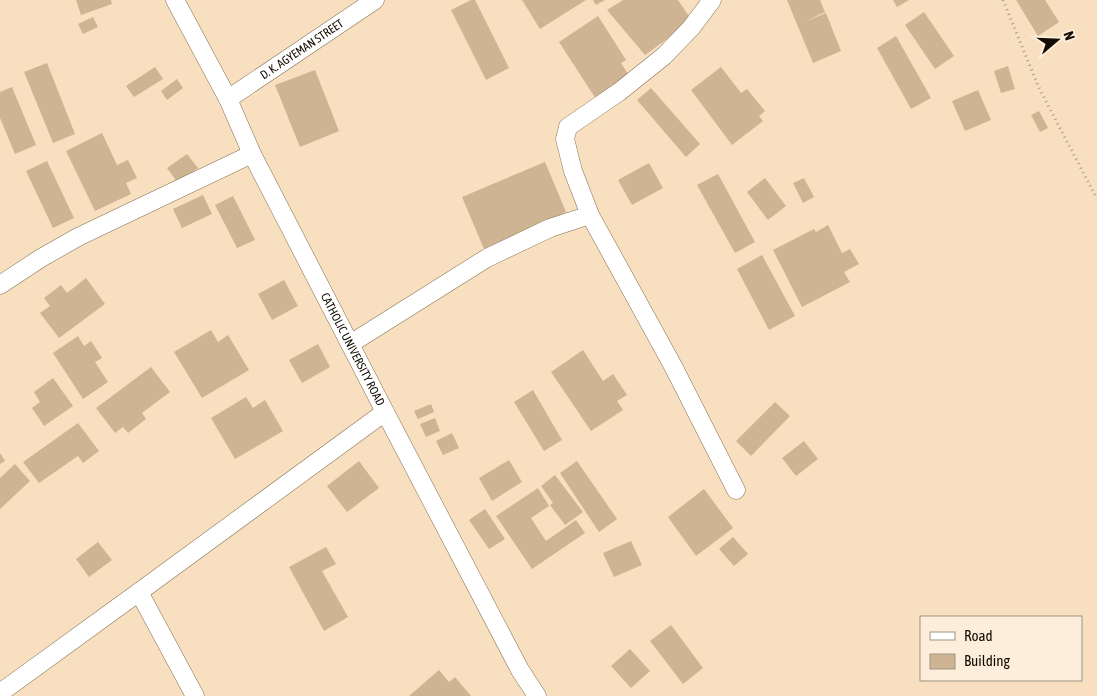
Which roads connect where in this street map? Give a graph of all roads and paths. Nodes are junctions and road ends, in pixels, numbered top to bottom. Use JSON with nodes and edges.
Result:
{"nodes":[{"id":1,"x":175,"y":0,"type":"edge"},
{"id":2,"x":375,"y":0,"type":"edge"},
{"id":3,"x":712,"y":0,"type":"edge"},
{"id":4,"x":1003,"y":0,"type":"edge"},
{"id":5,"x":228,"y":98,"type":"junction"},
{"id":6,"x":252,"y":154,"type":"junction"},
{"id":7,"x":1097,"y":199,"type":"edge"},
{"id":8,"x":590,"y":215,"type":"junction"},
{"id":9,"x":0,"y":285,"type":"edge"},
{"id":10,"x":350,"y":344,"type":"junction"},
{"id":11,"x":385,"y":412,"type":"junction"},
{"id":12,"x":736,"y":490,"type":"dead end"},
{"id":13,"x":139,"y":592,"type":"junction"},
{"id":14,"x":0,"y":692,"type":"edge"},
{"id":15,"x":195,"y":696,"type":"edge"},
{"id":16,"x":537,"y":696,"type":"edge"}],
"edges":[{"from":1,"to":5,"type":"street","name":"CATHOLIC UNIVERSITY ROAD"},
{"from":2,"to":5,"type":"street","name":"D. K. AGYEMAN STREET"},
{"from":3,"to":8,"type":"street"},
{"from":4,"to":7,"type":"path"},
{"from":5,"to":6,"type":"street","name":"CATHOLIC UNIVERSITY ROAD"},
{"from":6,"to":9,"type":"street"},
{"from":6,"to":10,"type":"street","name":"CATHOLIC UNIVERSITY ROAD"},
{"from":8,"to":10,"type":"street"},
{"from":8,"to":12,"type":"street"},
{"from":10,"to":11,"type":"street","name":"CATHOLIC UNIVERSITY ROAD"},
{"from":11,"to":13,"type":"street"},
{"from":11,"to":16,"type":"street","name":"CATHOLIC UNIVERSITY ROAD"},
{"from":13,"to":14,"type":"street"},
{"from":13,"to":15,"type":"street"}]}
